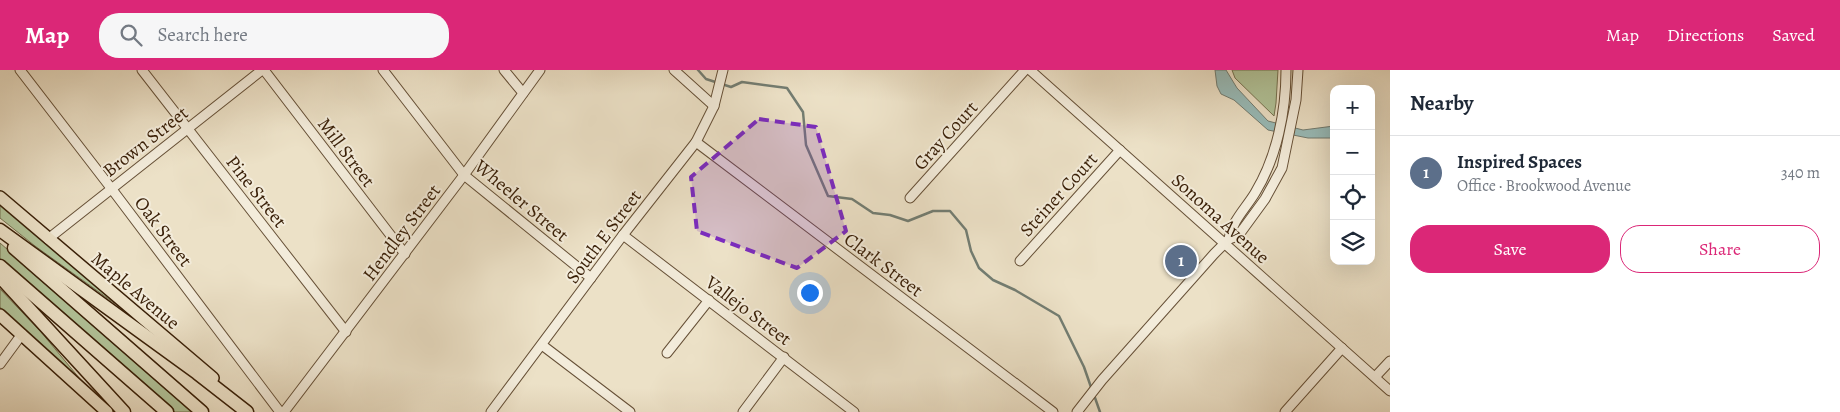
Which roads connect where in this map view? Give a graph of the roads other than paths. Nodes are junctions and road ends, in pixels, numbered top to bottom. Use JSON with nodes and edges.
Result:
{"nodes":[{"id":1,"x":20,"y":70,"type":"edge"},
{"id":2,"x":142,"y":70,"type":"edge"},
{"id":3,"x":263,"y":70,"type":"edge"},
{"id":4,"x":383,"y":70,"type":"edge"},
{"id":5,"x":504,"y":70,"type":"edge"},
{"id":6,"x":540,"y":70,"type":"edge"},
{"id":7,"x":674,"y":70,"type":"edge"},
{"id":8,"x":1025,"y":70,"type":"edge"},
{"id":9,"x":1030,"y":70,"type":"edge"},
{"id":10,"x":1286,"y":70,"type":"edge"},
{"id":11,"x":1298,"y":70,"type":"edge"},
{"id":12,"x":723,"y":71,"type":"edge"},
{"id":13,"x":523,"y":93,"type":"junction"},
{"id":14,"x":714,"y":106,"type":"junction"},
{"id":15,"x":188,"y":129,"type":"junction"},
{"id":16,"x":696,"y":142,"type":"junction"},
{"id":17,"x":1120,"y":150,"type":"junction"},
{"id":18,"x":464,"y":175,"type":"junction"},
{"id":19,"x":111,"y":188,"type":"junction"},
{"id":20,"x":0,"y":197,"type":"edge"},
{"id":21,"x":910,"y":198,"type":"dead end"},
{"id":22,"x":0,"y":230,"type":"edge"},
{"id":23,"x":624,"y":235,"type":"junction"},
{"id":24,"x":0,"y":236,"type":"edge"},
{"id":25,"x":48,"y":239,"type":"junction"},
{"id":26,"x":1227,"y":241,"type":"junction"},
{"id":27,"x":405,"y":254,"type":"junction"},
{"id":28,"x":1020,"y":261,"type":"dead end"},
{"id":29,"x":0,"y":266,"type":"edge"},
{"id":30,"x":0,"y":277,"type":"edge"},
{"id":31,"x":592,"y":278,"type":"junction"},
{"id":32,"x":709,"y":300,"type":"junction"},
{"id":33,"x":0,"y":315,"type":"edge"},
{"id":34,"x":346,"y":332,"type":"junction"},
{"id":35,"x":22,"y":334,"type":"junction"},
{"id":36,"x":542,"y":345,"type":"junction"},
{"id":37,"x":1342,"y":348,"type":"junction"},
{"id":38,"x":667,"y":353,"type":"dead end"},
{"id":39,"x":784,"y":357,"type":"junction"},
{"id":40,"x":1390,"y":361,"type":"edge"},
{"id":41,"x":0,"y":364,"type":"edge"},
{"id":42,"x":1375,"y":377,"type":"junction"},
{"id":43,"x":1390,"y":391,"type":"edge"},
{"id":44,"x":107,"y":412,"type":"edge"},
{"id":45,"x":124,"y":412,"type":"edge"},
{"id":46,"x":167,"y":412,"type":"edge"},
{"id":47,"x":202,"y":412,"type":"edge"},
{"id":48,"x":248,"y":412,"type":"edge"},
{"id":49,"x":280,"y":412,"type":"edge"},
{"id":50,"x":284,"y":412,"type":"edge"},
{"id":51,"x":491,"y":412,"type":"edge"},
{"id":52,"x":630,"y":412,"type":"edge"},
{"id":53,"x":743,"y":412,"type":"edge"},
{"id":54,"x":854,"y":412,"type":"edge"},
{"id":55,"x":1053,"y":412,"type":"edge"},
{"id":56,"x":1077,"y":412,"type":"edge"},
{"id":57,"x":1285,"y":412,"type":"edge"}],
"edges":[{"from":1,"to":19,"type":"street","name":"Oak Street"},
{"from":2,"to":15,"type":"street","name":"Pine Street"},
{"from":3,"to":15,"type":"street","name":"Brown Street"},
{"from":3,"to":27,"type":"street","name":"Mill Street"},
{"from":4,"to":18,"type":"street","name":"Wheeler Street"},
{"from":5,"to":13,"type":"street"},
{"from":6,"to":13,"type":"street","name":"Hendley Street"},
{"from":7,"to":14,"type":"street"},
{"from":8,"to":21,"type":"street","name":"Gray Court"},
{"from":9,"to":17,"type":"street","name":"Sonoma Avenue"},
{"from":10,"to":26,"type":"street"},
{"from":11,"to":26,"type":"street"},
{"from":12,"to":14,"type":"street","name":"South E Street"},
{"from":13,"to":18,"type":"street","name":"Hendley Street"},
{"from":14,"to":16,"type":"street","name":"South E Street"},
{"from":15,"to":19,"type":"street","name":"Brown Street"},
{"from":15,"to":34,"type":"street","name":"Pine Street"},
{"from":16,"to":23,"type":"street","name":"South E Street"},
{"from":16,"to":55,"type":"street","name":"Clark Street"},
{"from":17,"to":26,"type":"street","name":"Sonoma Avenue"},
{"from":17,"to":28,"type":"street","name":"Steiner Court"},
{"from":18,"to":27,"type":"street","name":"Hendley Street"},
{"from":18,"to":31,"type":"street","name":"Wheeler Street"},
{"from":19,"to":25,"type":"street","name":"Brown Street"},
{"from":19,"to":49,"type":"street","name":"Oak Street"},
{"from":20,"to":25,"type":"main road","name":"Maple Avenue"},
{"from":22,"to":48,"type":"highway"},
{"from":23,"to":31,"type":"street","name":"South E Street"},
{"from":23,"to":32,"type":"street","name":"Vallejo Street"},
{"from":24,"to":47,"type":"highway"},
{"from":25,"to":48,"type":"main road","name":"Maple Avenue"},
{"from":26,"to":37,"type":"street","name":"Sonoma Avenue"},
{"from":26,"to":56,"type":"street"},
{"from":27,"to":34,"type":"street","name":"Hendley Street"},
{"from":29,"to":46,"type":"highway"},
{"from":30,"to":45,"type":"highway"},
{"from":31,"to":36,"type":"street","name":"South E Street"},
{"from":32,"to":38,"type":"street"},
{"from":32,"to":39,"type":"street","name":"Vallejo Street"},
{"from":33,"to":35,"type":"main road"},
{"from":34,"to":50,"type":"street","name":"Hendley Street"},
{"from":35,"to":41,"type":"street"},
{"from":35,"to":44,"type":"main road"},
{"from":36,"to":51,"type":"street","name":"South E Street"},
{"from":36,"to":52,"type":"street"},
{"from":37,"to":42,"type":"street","name":"Sonoma Avenue"},
{"from":37,"to":57,"type":"street"},
{"from":39,"to":53,"type":"street"},
{"from":39,"to":54,"type":"street","name":"Vallejo Street"},
{"from":40,"to":42,"type":"street"},
{"from":42,"to":43,"type":"street","name":"Sonoma Avenue"}]}
